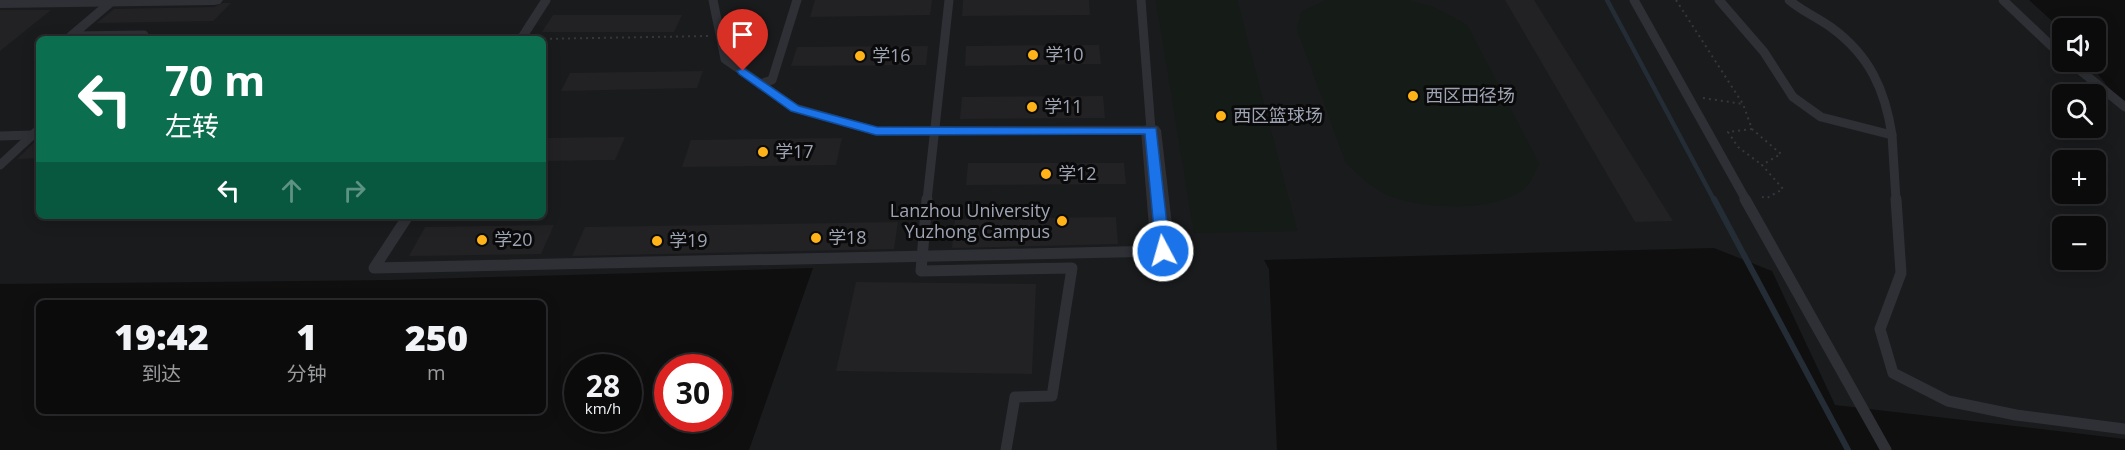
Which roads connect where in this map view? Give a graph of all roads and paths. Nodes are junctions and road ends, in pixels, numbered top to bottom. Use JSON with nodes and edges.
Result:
{"nodes":[{"id":1,"x":214,"y":0,"type":"edge"},
{"id":2,"x":546,"y":0,"type":"edge"},
{"id":3,"x":713,"y":0,"type":"edge"},
{"id":4,"x":796,"y":0,"type":"edge"},
{"id":5,"x":949,"y":0,"type":"edge"},
{"id":6,"x":1141,"y":0,"type":"edge"},
{"id":7,"x":1634,"y":0,"type":"edge"},
{"id":8,"x":1676,"y":0,"type":"edge"},
{"id":9,"x":1719,"y":0,"type":"edge"},
{"id":10,"x":1789,"y":0,"type":"edge"},
{"id":11,"x":2003,"y":0,"type":"edge"},
{"id":12,"x":111,"y":2,"type":"junction"},
{"id":13,"x":0,"y":3,"type":"edge"},
{"id":14,"x":71,"y":36,"type":"edge"},
{"id":15,"x":71,"y":36,"type":"edge"},
{"id":16,"x":143,"y":36,"type":"edge"},
{"id":17,"x":523,"y":36,"type":"edge"},
{"id":18,"x":719,"y":36,"type":"junction"},
{"id":19,"x":546,"y":39,"type":"edge"},
{"id":20,"x":2052,"y":47,"type":"edge"},
{"id":21,"x":2082,"y":72,"type":"edge"},
{"id":22,"x":760,"y":84,"type":"junction"},
{"id":23,"x":1687,"y":95,"type":"junction"},
{"id":24,"x":1743,"y":104,"type":"junction"},
{"id":25,"x":2125,"y":107,"type":"edge"},
{"id":26,"x":1752,"y":129,"type":"junction"},
{"id":27,"x":1151,"y":130,"type":"junction"},
{"id":28,"x":933,"y":131,"type":"junction"},
{"id":29,"x":35,"y":132,"type":"edge"},
{"id":30,"x":1892,"y":135,"type":"junction"},
{"id":31,"x":0,"y":136,"type":"edge"},
{"id":32,"x":0,"y":165,"type":"edge"},
{"id":33,"x":1762,"y":165,"type":"junction"},
{"id":34,"x":1743,"y":195,"type":"junction"},
{"id":35,"x":406,"y":219,"type":"edge"},
{"id":36,"x":1163,"y":251,"type":"joint"},
{"id":37,"x":921,"y":256,"type":"junction"},
{"id":38,"x":2125,"y":429,"type":"edge"},
{"id":39,"x":1006,"y":450,"type":"edge"},
{"id":40,"x":1886,"y":450,"type":"edge"}],
"edges":[{"from":1,"to":12,"type":"street"},
{"from":2,"to":17,"type":"lane"},
{"from":3,"to":18,"type":"lane"},
{"from":4,"to":22,"type":"lane"},
{"from":5,"to":28,"type":"lane"},
{"from":6,"to":27,"type":"lane"},
{"from":7,"to":23,"type":"lane"},
{"from":8,"to":24,"type":"path"},
{"from":9,"to":30,"type":"lane"},
{"from":10,"to":30,"type":"lane"},
{"from":11,"to":20,"type":"lane"},
{"from":12,"to":13,"type":"street"},
{"from":12,"to":14,"type":"lane"},
{"from":15,"to":16,"type":"lane"},
{"from":18,"to":19,"type":"path"},
{"from":18,"to":22,"type":"lane"},
{"from":21,"to":25,"type":"lane"},
{"from":22,"to":28,"type":"lane"},
{"from":23,"to":24,"type":"path"},
{"from":23,"to":34,"type":"lane"},
{"from":24,"to":26,"type":"path"},
{"from":26,"to":33,"type":"path"},
{"from":26,"to":33,"type":"path"},
{"from":27,"to":28,"type":"lane"},
{"from":27,"to":36,"type":"street"},
{"from":28,"to":37,"type":"lane"},
{"from":29,"to":31,"type":"lane"},
{"from":29,"to":32,"type":"lane"},
{"from":30,"to":38,"type":"lane"},
{"from":33,"to":34,"type":"path"},
{"from":34,"to":40,"type":"lane"},
{"from":35,"to":37,"type":"lane"},
{"from":36,"to":37,"type":"lane"},
{"from":37,"to":39,"type":"lane"}]}
